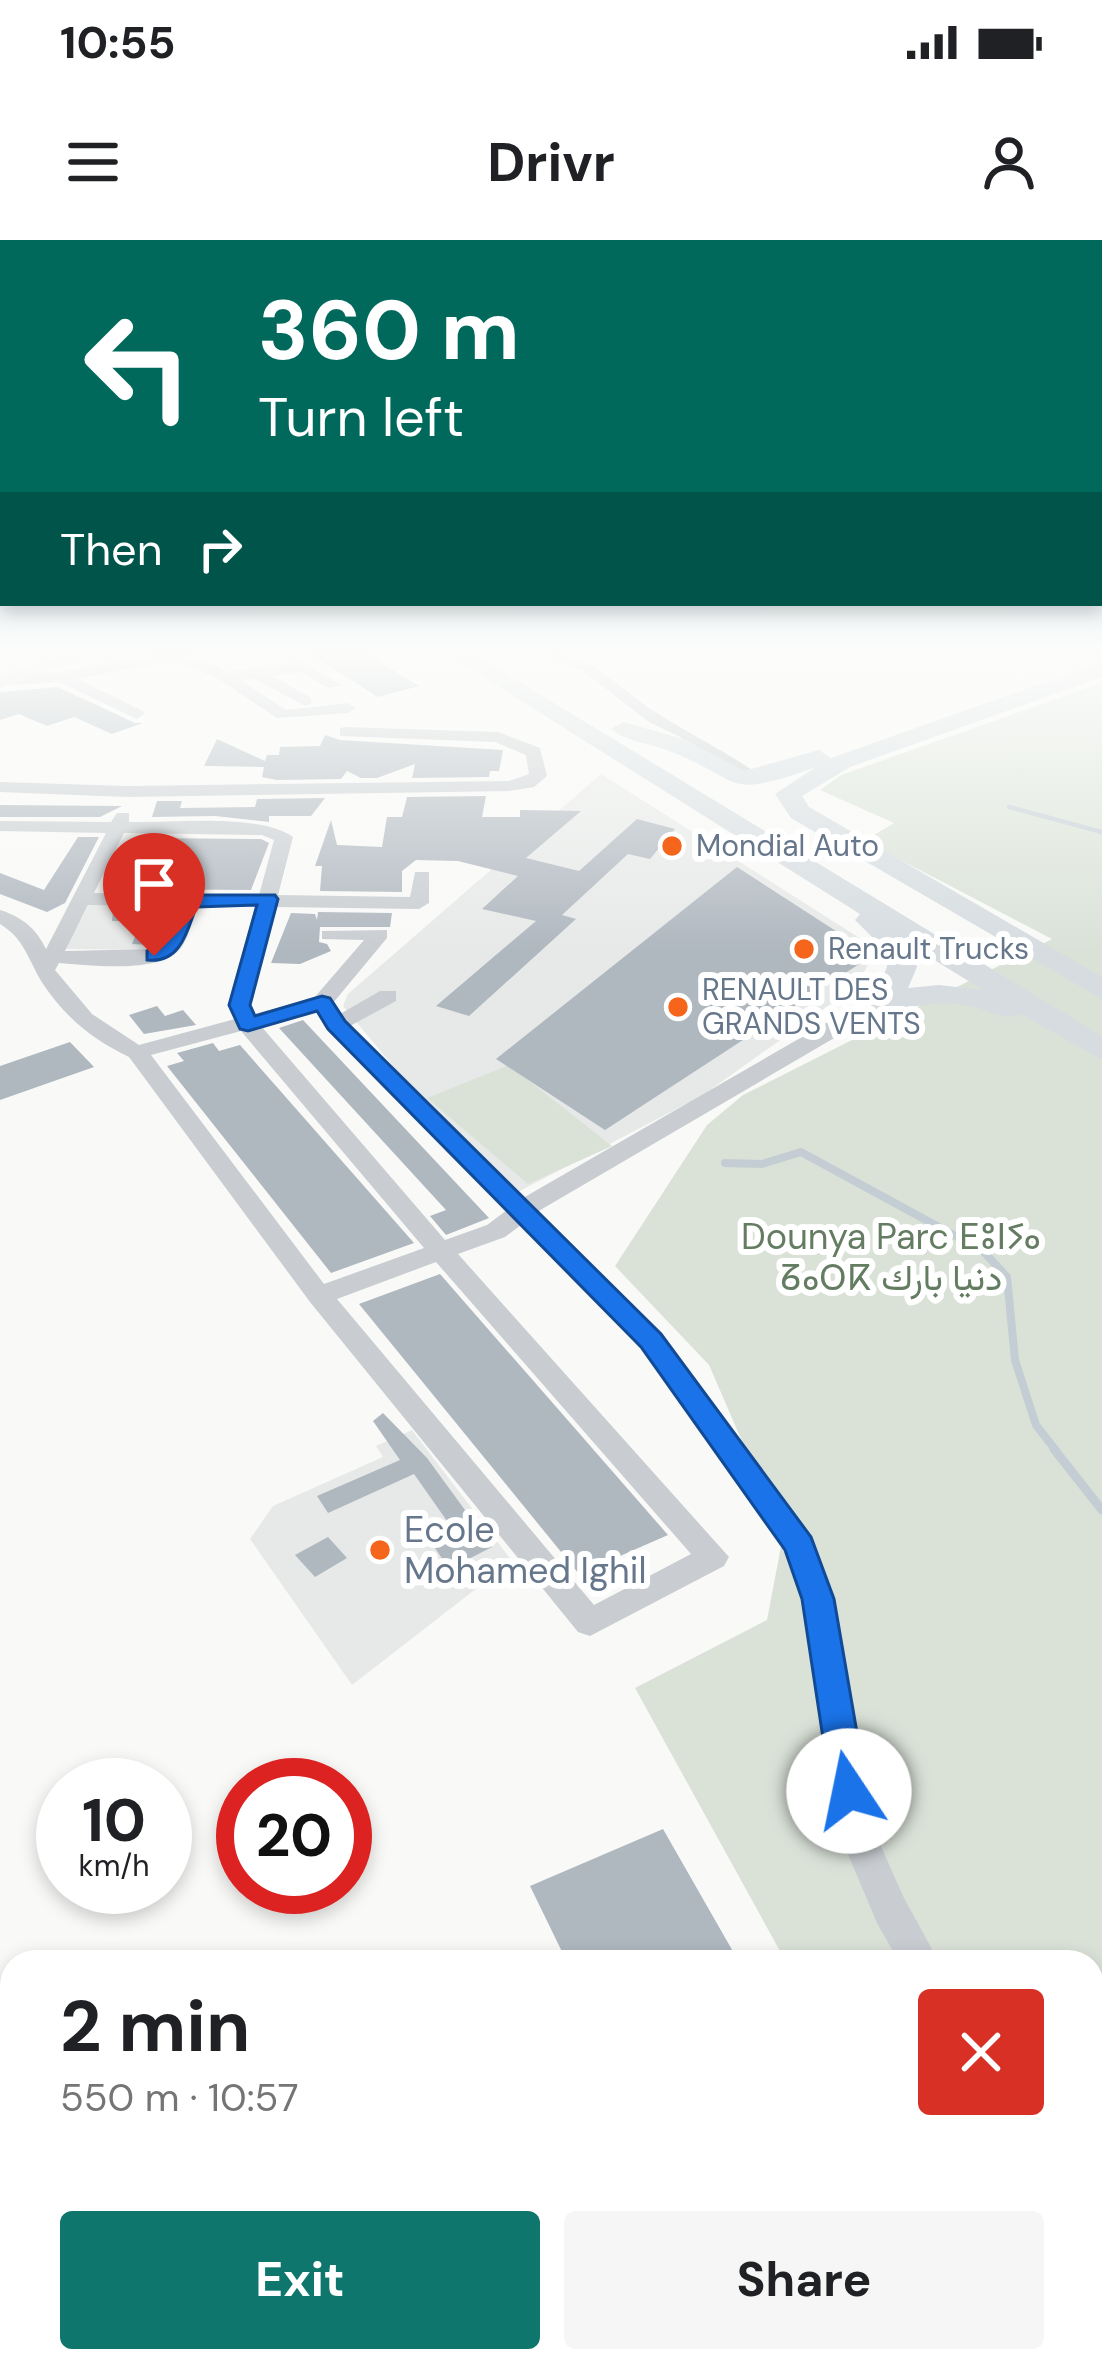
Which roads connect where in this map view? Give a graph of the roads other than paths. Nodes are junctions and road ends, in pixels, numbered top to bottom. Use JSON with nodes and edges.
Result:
{"nodes":[{"id":1,"x":534,"y":752,"type":"edge"},
{"id":2,"x":619,"y":752,"type":"edge"},
{"id":3,"x":663,"y":752,"type":"edge"},
{"id":4,"x":690,"y":752,"type":"edge"},
{"id":5,"x":713,"y":752,"type":"edge"},
{"id":6,"x":842,"y":752,"type":"edge"},
{"id":7,"x":867,"y":752,"type":"edge"},
{"id":8,"x":654,"y":774,"type":"junction"},
{"id":9,"x":772,"y":775,"type":"junction"},
{"id":10,"x":0,"y":787,"type":"edge"},
{"id":11,"x":135,"y":792,"type":"junction"},
{"id":12,"x":0,"y":826,"type":"edge"},
{"id":13,"x":117,"y":828,"type":"junction"},
{"id":14,"x":422,"y":876,"type":"dead end"},
{"id":15,"x":80,"y":899,"type":"junction"},
{"id":16,"x":268,"y":899,"type":"junction"},
{"id":17,"x":188,"y":901,"type":"junction"},
{"id":18,"x":0,"y":916,"type":"edge"},
{"id":19,"x":329,"y":935,"type":"dead end"},
{"id":20,"x":48,"y":964,"type":"junction"},
{"id":21,"x":1102,"y":989,"type":"edge"},
{"id":22,"x":388,"y":996,"type":"dead end"},
{"id":23,"x":322,"y":1003,"type":"junction"},
{"id":24,"x":869,"y":1008,"type":"junction"},
{"id":25,"x":1102,"y":1012,"type":"edge"},
{"id":26,"x":248,"y":1025,"type":"junction"},
{"id":27,"x":336,"y":1025,"type":"junction"},
{"id":28,"x":1102,"y":1050,"type":"edge"},
{"id":29,"x":137,"y":1052,"type":"junction"},
{"id":30,"x":1102,"y":1061,"type":"edge"},
{"id":31,"x":520,"y":1208,"type":"junction"},
{"id":32,"x":442,"y":1253,"type":"junction"},
{"id":33,"x":319,"y":1296,"type":"junction"},
{"id":34,"x":913,"y":1950,"type":"edge"}],
"edges":[{"from":1,"to":11,"type":"street"},
{"from":2,"to":8,"type":"highway"},
{"from":3,"to":25,"type":"highway"},
{"from":4,"to":9,"type":"highway"},
{"from":5,"to":9,"type":"street"},
{"from":6,"to":9,"type":"highway"},
{"from":7,"to":21,"type":"highway"},
{"from":8,"to":24,"type":"highway"},
{"from":8,"to":28,"type":"highway"},
{"from":10,"to":11,"type":"street"},
{"from":11,"to":13,"type":"street"},
{"from":12,"to":13,"type":"street"},
{"from":13,"to":15,"type":"street"},
{"from":13,"to":16,"type":"street"},
{"from":14,"to":16,"type":"street"},
{"from":15,"to":17,"type":"street"},
{"from":15,"to":20,"type":"street"},
{"from":16,"to":17,"type":"street"},
{"from":16,"to":26,"type":"street"},
{"from":17,"to":20,"type":"street"},
{"from":18,"to":20,"type":"street"},
{"from":19,"to":23,"type":"street"},
{"from":20,"to":29,"type":"street"},
{"from":22,"to":27,"type":"street"},
{"from":23,"to":26,"type":"street"},
{"from":23,"to":27,"type":"street"},
{"from":24,"to":30,"type":"highway"},
{"from":24,"to":31,"type":"street"},
{"from":26,"to":29,"type":"street"},
{"from":26,"to":32,"type":"street"},
{"from":27,"to":31,"type":"street"},
{"from":29,"to":33,"type":"street"},
{"from":31,"to":32,"type":"street"},
{"from":31,"to":34,"type":"street"},
{"from":32,"to":33,"type":"street"},
{"from":32,"to":33,"type":"street"}]}
